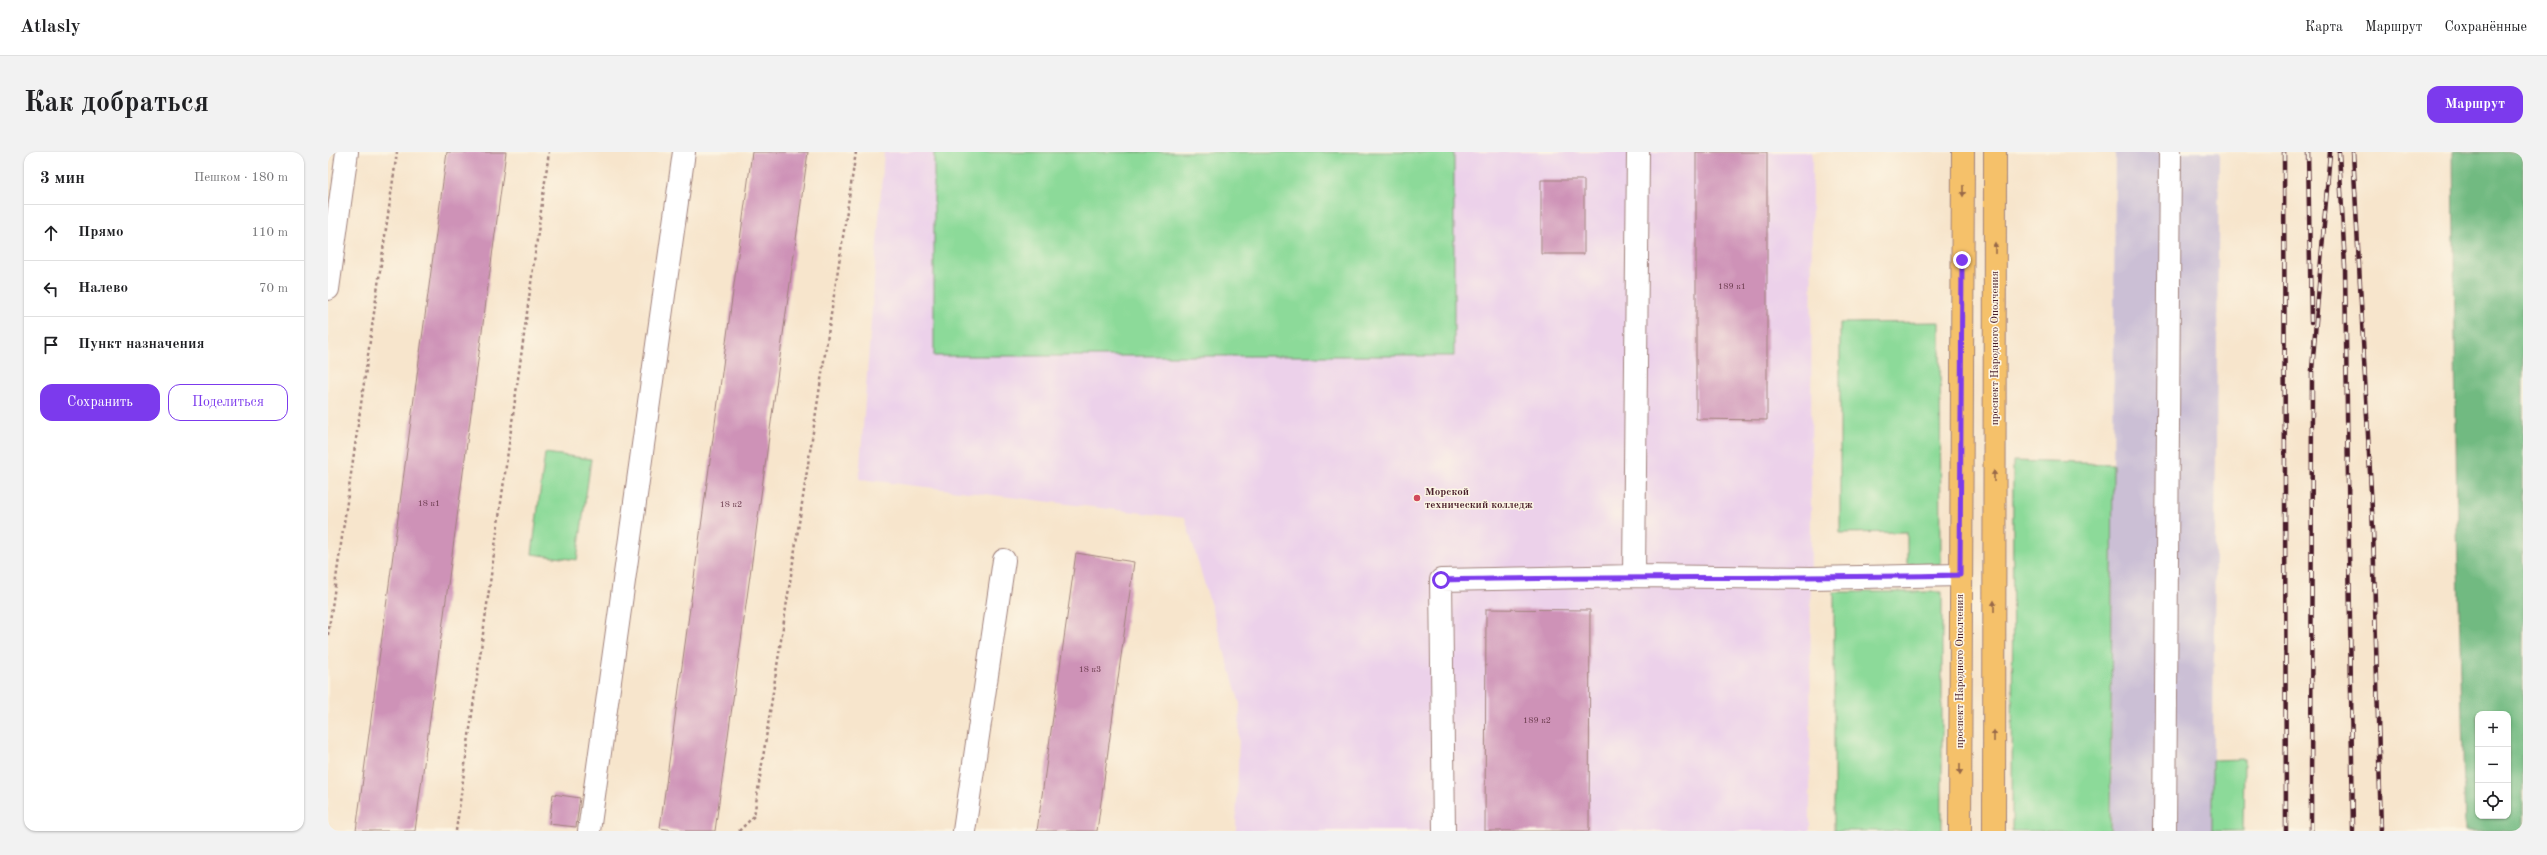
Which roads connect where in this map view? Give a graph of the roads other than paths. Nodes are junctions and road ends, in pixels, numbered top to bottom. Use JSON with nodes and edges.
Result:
{"nodes":[{"id":1,"x":347,"y":152,"type":"edge"},
{"id":2,"x":684,"y":152,"type":"edge"},
{"id":3,"x":1638,"y":152,"type":"edge"},
{"id":4,"x":1963,"y":152,"type":"edge"},
{"id":5,"x":1995,"y":152,"type":"edge"},
{"id":6,"x":2170,"y":152,"type":"edge"},
{"id":7,"x":328,"y":289,"type":"edge"},
{"id":8,"x":1004,"y":560,"type":"dead end"},
{"id":9,"x":1960,"y":575,"type":"junction"},
{"id":10,"x":1634,"y":576,"type":"junction"},
{"id":11,"x":588,"y":831,"type":"edge"},
{"id":12,"x":964,"y":831,"type":"edge"},
{"id":13,"x":1444,"y":831,"type":"edge"},
{"id":14,"x":1960,"y":831,"type":"edge"},
{"id":15,"x":1994,"y":831,"type":"edge"},
{"id":16,"x":2164,"y":831,"type":"edge"}],
"edges":[{"from":1,"to":7,"type":"street"},
{"from":2,"to":11,"type":"street"},
{"from":3,"to":10,"type":"street"},
{"from":4,"to":9,"type":"main road","name":"проспект Народного Ополчения","one_way":true},
{"from":15,"to":5,"type":"main road","name":"проспект Народного Ополчения","one_way":true},
{"from":6,"to":16,"type":"street"},
{"from":8,"to":12,"type":"street"},
{"from":9,"to":10,"type":"street"},
{"from":9,"to":14,"type":"main road","name":"проспект Народного Ополчения","one_way":true},
{"from":10,"to":13,"type":"street"}]}
